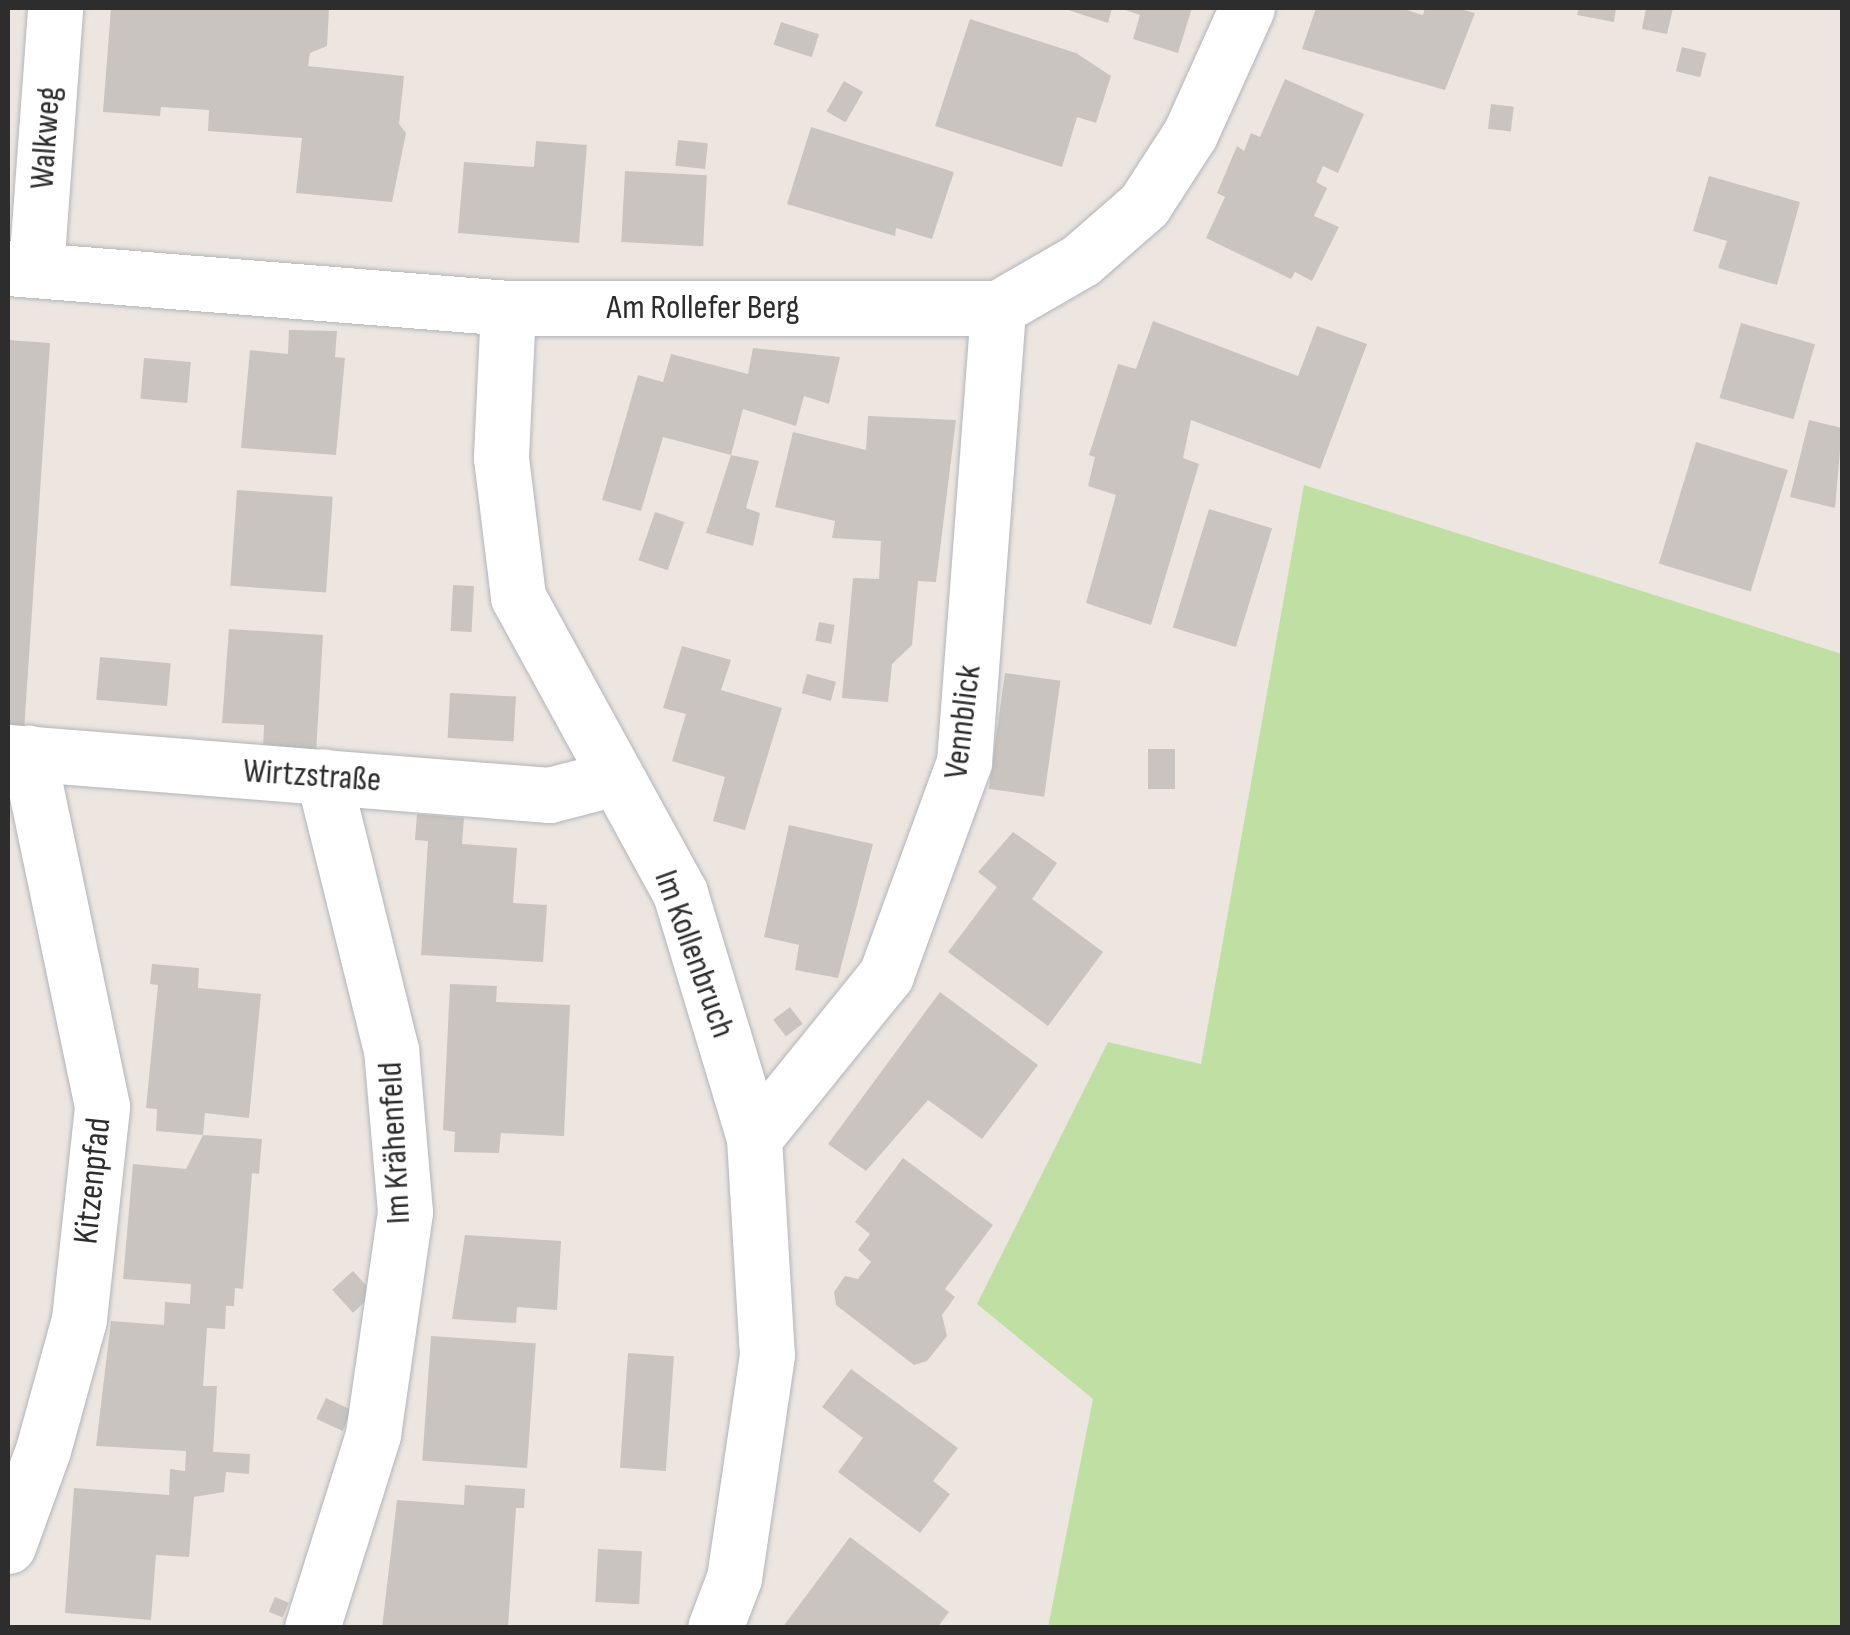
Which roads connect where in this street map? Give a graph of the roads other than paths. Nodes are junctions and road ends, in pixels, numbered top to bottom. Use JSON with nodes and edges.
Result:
{"nodes":[{"id":1,"x":55,"y":8,"type":"edge"},
{"id":2,"x":1247,"y":8,"type":"edge"},
{"id":3,"x":22,"y":269,"type":"edge"},
{"id":4,"x":508,"y":308,"type":"junction"},
{"id":5,"x":998,"y":308,"type":"junction"},
{"id":6,"x":18,"y":752,"type":"edge"},
{"id":7,"x":323,"y":776,"type":"junction"},
{"id":8,"x":614,"y":778,"type":"junction"},
{"id":9,"x":754,"y":1138,"type":"junction"},
{"id":10,"x":8,"y":1546,"type":"edge"},
{"id":11,"x":312,"y":1628,"type":"edge"},
{"id":12,"x":715,"y":1628,"type":"edge"}],
"edges":[{"from":1,"to":3,"type":"street","name":"Walkweg"},
{"from":2,"to":5,"type":"street"},
{"from":3,"to":4,"type":"street","name":"Am Rollefer Berg"},
{"from":4,"to":5,"type":"street","name":"Am Rollefer Berg"},
{"from":4,"to":8,"type":"street","name":"Im Kollenbruch"},
{"from":5,"to":9,"type":"street","name":"Vennblick"},
{"from":6,"to":7,"type":"street","name":"Wirtzstraße"},
{"from":6,"to":10,"type":"street","name":"Kitzenpfad"},
{"from":7,"to":8,"type":"street","name":"Wirtzstraße"},
{"from":7,"to":11,"type":"street","name":"Im Krähenfeld"},
{"from":8,"to":9,"type":"street","name":"Im Kollenbruch"},
{"from":9,"to":12,"type":"street","name":"Im Kollenbruch"}]}
